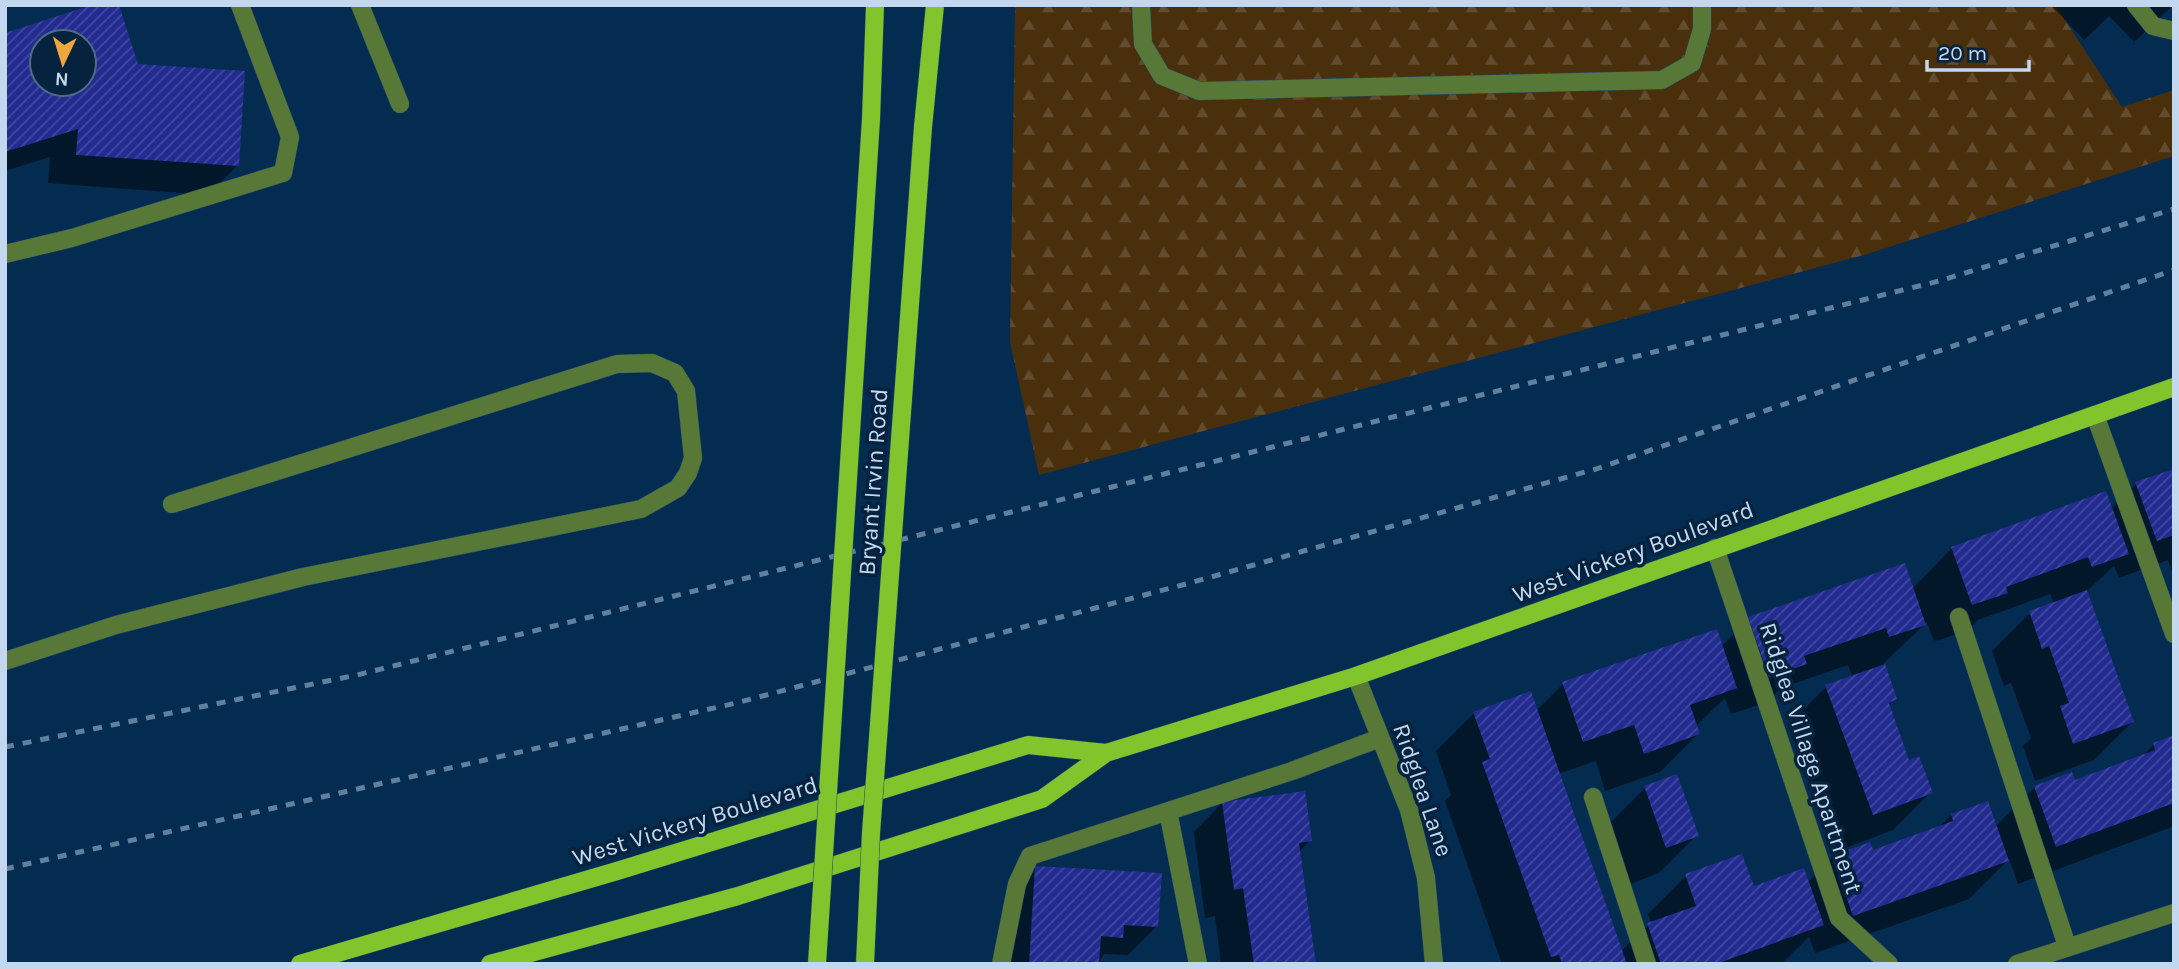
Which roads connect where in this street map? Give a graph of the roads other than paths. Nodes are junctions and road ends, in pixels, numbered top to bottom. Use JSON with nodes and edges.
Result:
{"nodes":[{"id":1,"x":240,"y":5,"type":"edge"},
{"id":2,"x":360,"y":5,"type":"edge"},
{"id":3,"x":875,"y":5,"type":"edge"},
{"id":4,"x":935,"y":5,"type":"edge"},
{"id":5,"x":1141,"y":5,"type":"edge"},
{"id":6,"x":1702,"y":5,"type":"edge"},
{"id":7,"x":2136,"y":5,"type":"edge"},
{"id":8,"x":2174,"y":31,"type":"edge"},
{"id":9,"x":400,"y":104,"type":"dead end"},
{"id":10,"x":5,"y":254,"type":"edge"},
{"id":11,"x":2174,"y":387,"type":"edge"},
{"id":12,"x":2095,"y":415,"type":"junction"},
{"id":13,"x":172,"y":504,"type":"dead end"},
{"id":14,"x":1715,"y":548,"type":"junction"},
{"id":15,"x":1959,"y":617,"type":"dead end"},
{"id":16,"x":2174,"y":634,"type":"edge"},
{"id":17,"x":5,"y":661,"type":"edge"},
{"id":18,"x":1356,"y":676,"type":"junction"},
{"id":19,"x":1380,"y":738,"type":"junction"},
{"id":20,"x":1106,"y":753,"type":"junction"},
{"id":21,"x":1593,"y":797,"type":"dead end"},
{"id":22,"x":1168,"y":811,"type":"junction"},
{"id":23,"x":2174,"y":913,"type":"edge"},
{"id":24,"x":637,"y":921,"type":"junction"},
{"id":25,"x":2067,"y":946,"type":"junction"},
{"id":26,"x":300,"y":964,"type":"edge"},
{"id":27,"x":490,"y":964,"type":"edge"},
{"id":28,"x":520,"y":964,"type":"edge"},
{"id":29,"x":817,"y":964,"type":"edge"},
{"id":30,"x":865,"y":964,"type":"edge"},
{"id":31,"x":1001,"y":964,"type":"edge"},
{"id":32,"x":1198,"y":964,"type":"edge"},
{"id":33,"x":1434,"y":964,"type":"edge"},
{"id":34,"x":1647,"y":964,"type":"edge"},
{"id":35,"x":1889,"y":964,"type":"edge"},
{"id":36,"x":2017,"y":964,"type":"edge"}],
"edges":[{"from":1,"to":10,"type":"street"},
{"from":2,"to":9,"type":"street"},
{"from":3,"to":29,"type":"main road","name":"Bryant Irvin Road","bridge":true},
{"from":4,"to":30,"type":"main road","name":"Bryant Irvin Road","bridge":true},
{"from":5,"to":6,"type":"street"},
{"from":7,"to":8,"type":"street"},
{"from":11,"to":12,"type":"main road","name":"West Vickery Boulevard"},
{"from":12,"to":14,"type":"main road","name":"West Vickery Boulevard"},
{"from":12,"to":16,"type":"street"},
{"from":13,"to":17,"type":"street"},
{"from":14,"to":18,"type":"main road","name":"West Vickery Boulevard"},
{"from":14,"to":35,"type":"street","name":"Ridglea Village Apartment"},
{"from":15,"to":25,"type":"street"},
{"from":18,"to":19,"type":"street","name":"Ridglea Lane"},
{"from":18,"to":20,"type":"main road","name":"West Vickery Boulevard"},
{"from":19,"to":22,"type":"street"},
{"from":19,"to":33,"type":"street","name":"Ridglea Lane"},
{"from":20,"to":24,"type":"main road","name":"West Vickery Boulevard"},
{"from":20,"to":26,"type":"main road","name":"West Vickery Boulevard"},
{"from":21,"to":34,"type":"street"},
{"from":22,"to":31,"type":"street"},
{"from":22,"to":32,"type":"street"},
{"from":23,"to":25,"type":"street"},
{"from":24,"to":27,"type":"main road","name":"West Vickery Boulevard"},
{"from":24,"to":28,"type":"main road"},
{"from":25,"to":36,"type":"street"}]}
